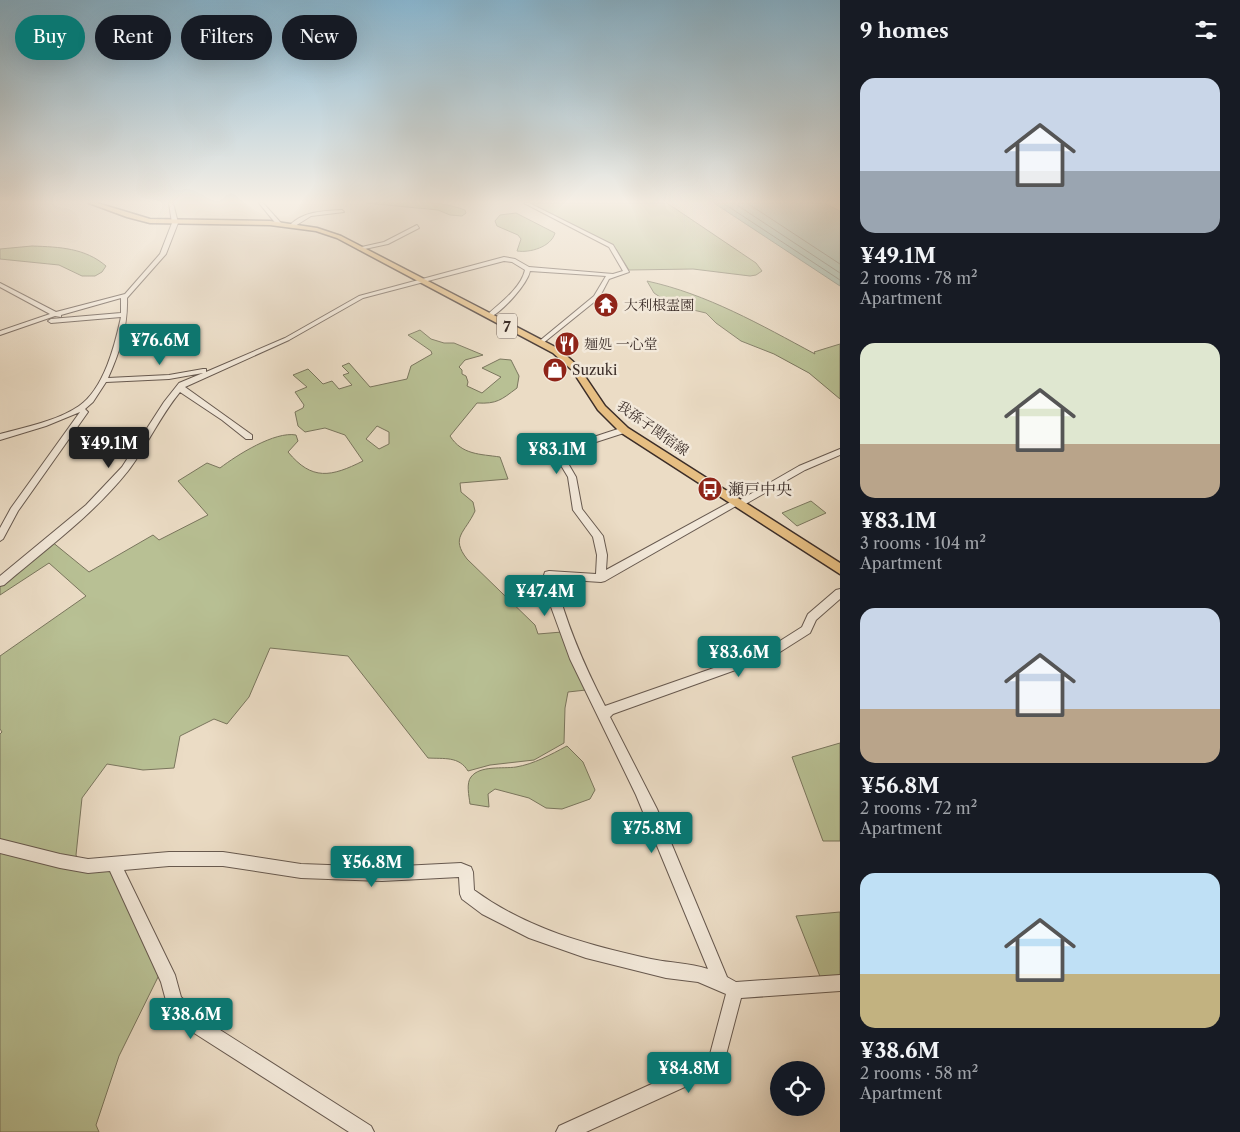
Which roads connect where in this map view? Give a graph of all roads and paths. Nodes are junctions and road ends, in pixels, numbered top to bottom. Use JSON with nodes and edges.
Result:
{"nodes":[{"id":1,"x":161,"y":256,"type":"edge"},
{"id":2,"x":375,"y":256,"type":"edge"},
{"id":3,"x":617,"y":256,"type":"edge"},
{"id":4,"x":528,"y":269,"type":"junction"},
{"id":5,"x":611,"y":275,"type":"junction"},
{"id":6,"x":422,"y":280,"type":"junction"},
{"id":7,"x":0,"y":285,"type":"edge"},
{"id":8,"x":126,"y":295,"type":"junction"},
{"id":9,"x":56,"y":314,"type":"junction"},
{"id":10,"x":125,"y":315,"type":"junction"},
{"id":11,"x":488,"y":316,"type":"junction"},
{"id":12,"x":65,"y":320,"type":"junction"},
{"id":13,"x":32,"y":322,"type":"junction"},
{"id":14,"x":0,"y":333,"type":"edge"},
{"id":15,"x":540,"y":343,"type":"junction"},
{"id":16,"x":218,"y":368,"type":"junction"},
{"id":17,"x":103,"y":380,"type":"junction"},
{"id":18,"x":180,"y":388,"type":"junction"},
{"id":19,"x":80,"y":409,"type":"junction"},
{"id":20,"x":624,"y":430,"type":"junction"},
{"id":21,"x":0,"y":437,"type":"edge"},
{"id":22,"x":249,"y":437,"type":"dead end"},
{"id":23,"x":840,"y":452,"type":"edge"},
{"id":24,"x":738,"y":503,"type":"junction"},
{"id":25,"x":0,"y":537,"type":"edge"},
{"id":26,"x":840,"y":569,"type":"edge"},
{"id":27,"x":601,"y":578,"type":"junction"},
{"id":28,"x":0,"y":582,"type":"edge"},
{"id":29,"x":840,"y":593,"type":"edge"},
{"id":30,"x":603,"y":715,"type":"junction"},
{"id":31,"x":0,"y":846,"type":"edge"},
{"id":32,"x":114,"y":864,"type":"junction"},
{"id":33,"x":840,"y":983,"type":"edge"},
{"id":34,"x":728,"y":986,"type":"junction"},
{"id":35,"x":365,"y":1132,"type":"edge"},
{"id":36,"x":565,"y":1132,"type":"edge"}],
"edges":[{"from":1,"to":8,"type":"street"},
{"from":2,"to":6,"type":"main road","name":"我孫子関宿線","number":"7"},
{"from":3,"to":5,"type":"street"},
{"from":4,"to":5,"type":"street"},
{"from":4,"to":6,"type":"street"},
{"from":4,"to":11,"type":"street"},
{"from":5,"to":15,"type":"street"},
{"from":6,"to":11,"type":"main road","name":"我孫子関宿線","number":"7"},
{"from":6,"to":16,"type":"street"},
{"from":7,"to":9,"type":"street"},
{"from":8,"to":9,"type":"street"},
{"from":8,"to":10,"type":"street"},
{"from":9,"to":12,"type":"street"},
{"from":9,"to":13,"type":"street"},
{"from":10,"to":12,"type":"street"},
{"from":10,"to":17,"type":"street"},
{"from":11,"to":15,"type":"main road","name":"我孫子関宿線","number":"7"},
{"from":12,"to":13,"type":"street"},
{"from":13,"to":14,"type":"street"},
{"from":15,"to":20,"type":"main road","name":"我孫子関宿線","number":"7"},
{"from":16,"to":17,"type":"street"},
{"from":16,"to":18,"type":"street"},
{"from":17,"to":19,"type":"street"},
{"from":18,"to":22,"type":"street"},
{"from":18,"to":28,"type":"street"},
{"from":19,"to":21,"type":"street"},
{"from":19,"to":25,"type":"street"},
{"from":20,"to":24,"type":"main road","name":"我孫子関宿線","number":"7"},
{"from":20,"to":27,"type":"street"},
{"from":23,"to":24,"type":"street"},
{"from":24,"to":26,"type":"main road","name":"我孫子関宿線","number":"7"},
{"from":24,"to":27,"type":"street"},
{"from":27,"to":30,"type":"street"},
{"from":29,"to":30,"type":"street"},
{"from":30,"to":34,"type":"street"},
{"from":31,"to":32,"type":"street"},
{"from":32,"to":34,"type":"street"},
{"from":32,"to":35,"type":"street"},
{"from":33,"to":34,"type":"street"},
{"from":34,"to":36,"type":"street"}]}
